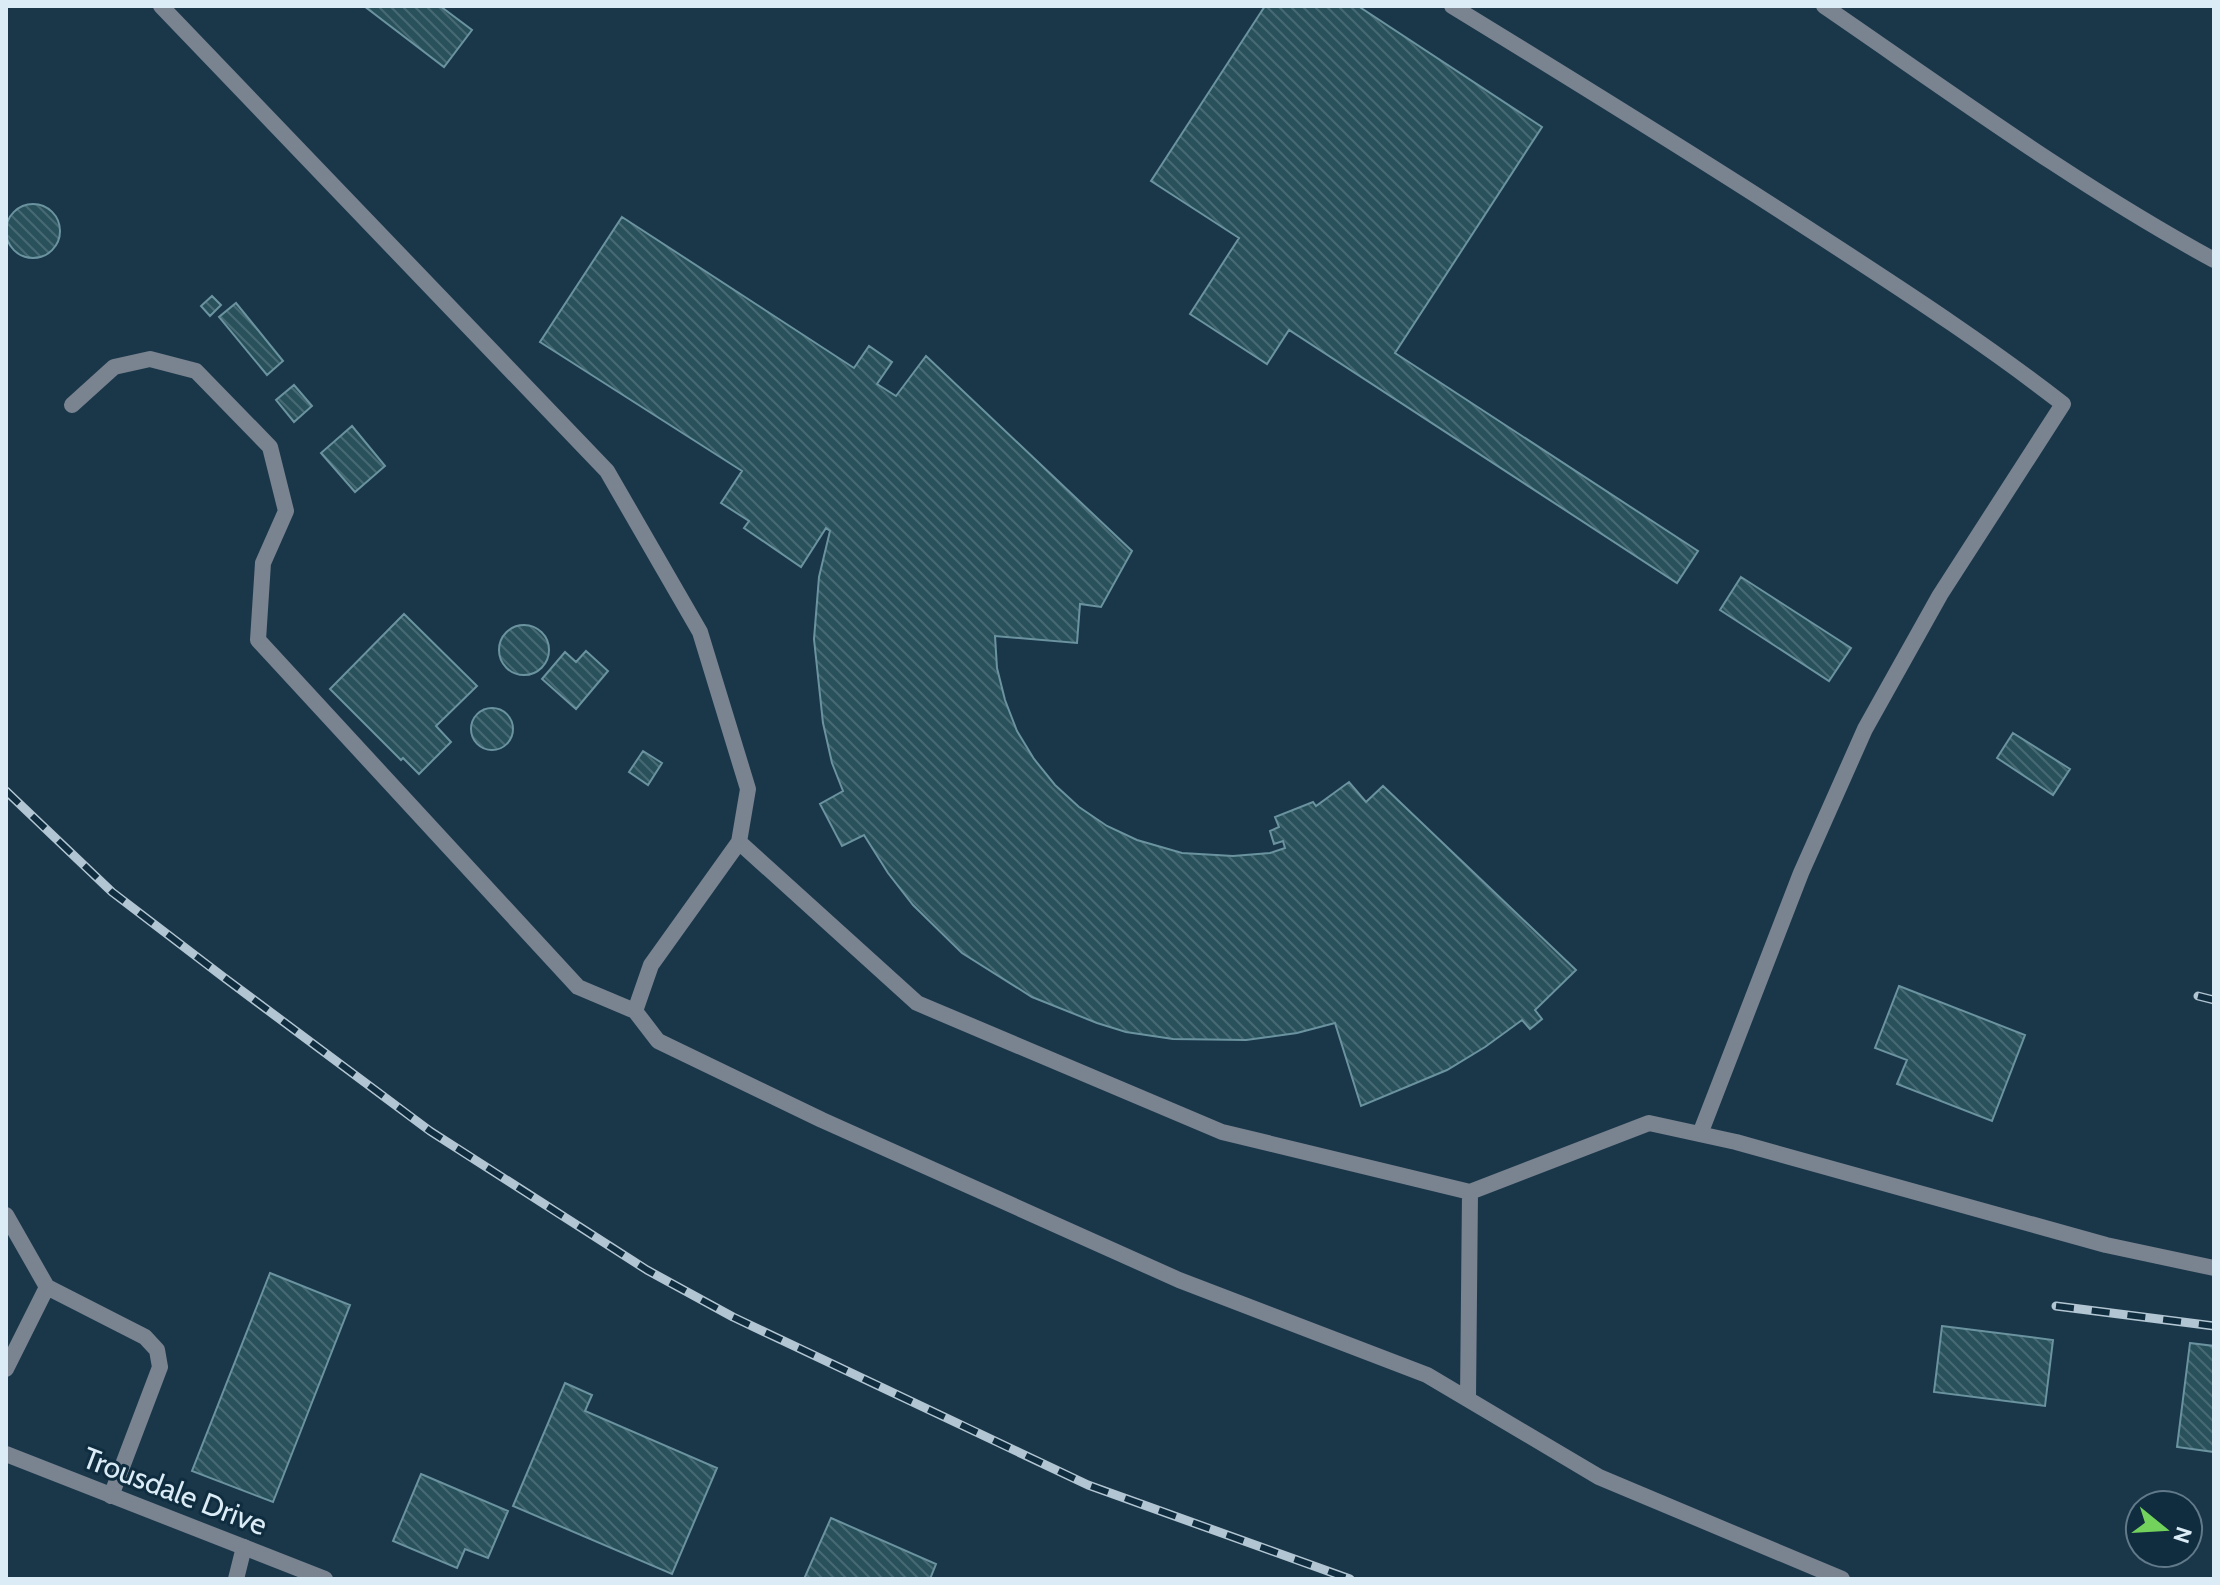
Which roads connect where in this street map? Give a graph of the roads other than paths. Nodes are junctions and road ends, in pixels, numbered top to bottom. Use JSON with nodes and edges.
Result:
{"nodes":[{"id":1,"x":161,"y":6,"type":"edge"},
{"id":2,"x":1452,"y":6,"type":"edge"},
{"id":3,"x":1824,"y":6,"type":"edge"},
{"id":4,"x":2214,"y":260,"type":"edge"},
{"id":5,"x":72,"y":405,"type":"dead end"},
{"id":6,"x":739,"y":842,"type":"junction"},
{"id":7,"x":635,"y":1011,"type":"junction"},
{"id":8,"x":1700,"y":1134,"type":"junction"},
{"id":9,"x":1470,"y":1192,"type":"junction"},
{"id":10,"x":6,"y":1215,"type":"edge"},
{"id":11,"x":2214,"y":1268,"type":"edge"},
{"id":12,"x":47,"y":1287,"type":"junction"},
{"id":13,"x":6,"y":1369,"type":"edge"},
{"id":14,"x":1468,"y":1399,"type":"junction"},
{"id":15,"x":6,"y":1454,"type":"edge"},
{"id":16,"x":111,"y":1496,"type":"junction"},
{"id":17,"x":244,"y":1547,"type":"junction"},
{"id":18,"x":236,"y":1579,"type":"edge"},
{"id":19,"x":325,"y":1579,"type":"edge"},
{"id":20,"x":1842,"y":1579,"type":"edge"}],
"edges":[{"from":1,"to":6,"type":"street"},
{"from":2,"to":8,"type":"street"},
{"from":3,"to":4,"type":"street"},
{"from":5,"to":7,"type":"street"},
{"from":6,"to":7,"type":"street"},
{"from":6,"to":9,"type":"street"},
{"from":7,"to":14,"type":"street"},
{"from":8,"to":9,"type":"street"},
{"from":8,"to":11,"type":"street"},
{"from":9,"to":14,"type":"street"},
{"from":10,"to":12,"type":"street"},
{"from":12,"to":13,"type":"street"},
{"from":12,"to":16,"type":"street"},
{"from":14,"to":20,"type":"street"},
{"from":15,"to":16,"type":"street","name":"Trousdale Drive"},
{"from":16,"to":17,"type":"street","name":"Trousdale Drive"},
{"from":17,"to":18,"type":"street"},
{"from":17,"to":19,"type":"street","name":"Trousdale Drive"}]}
